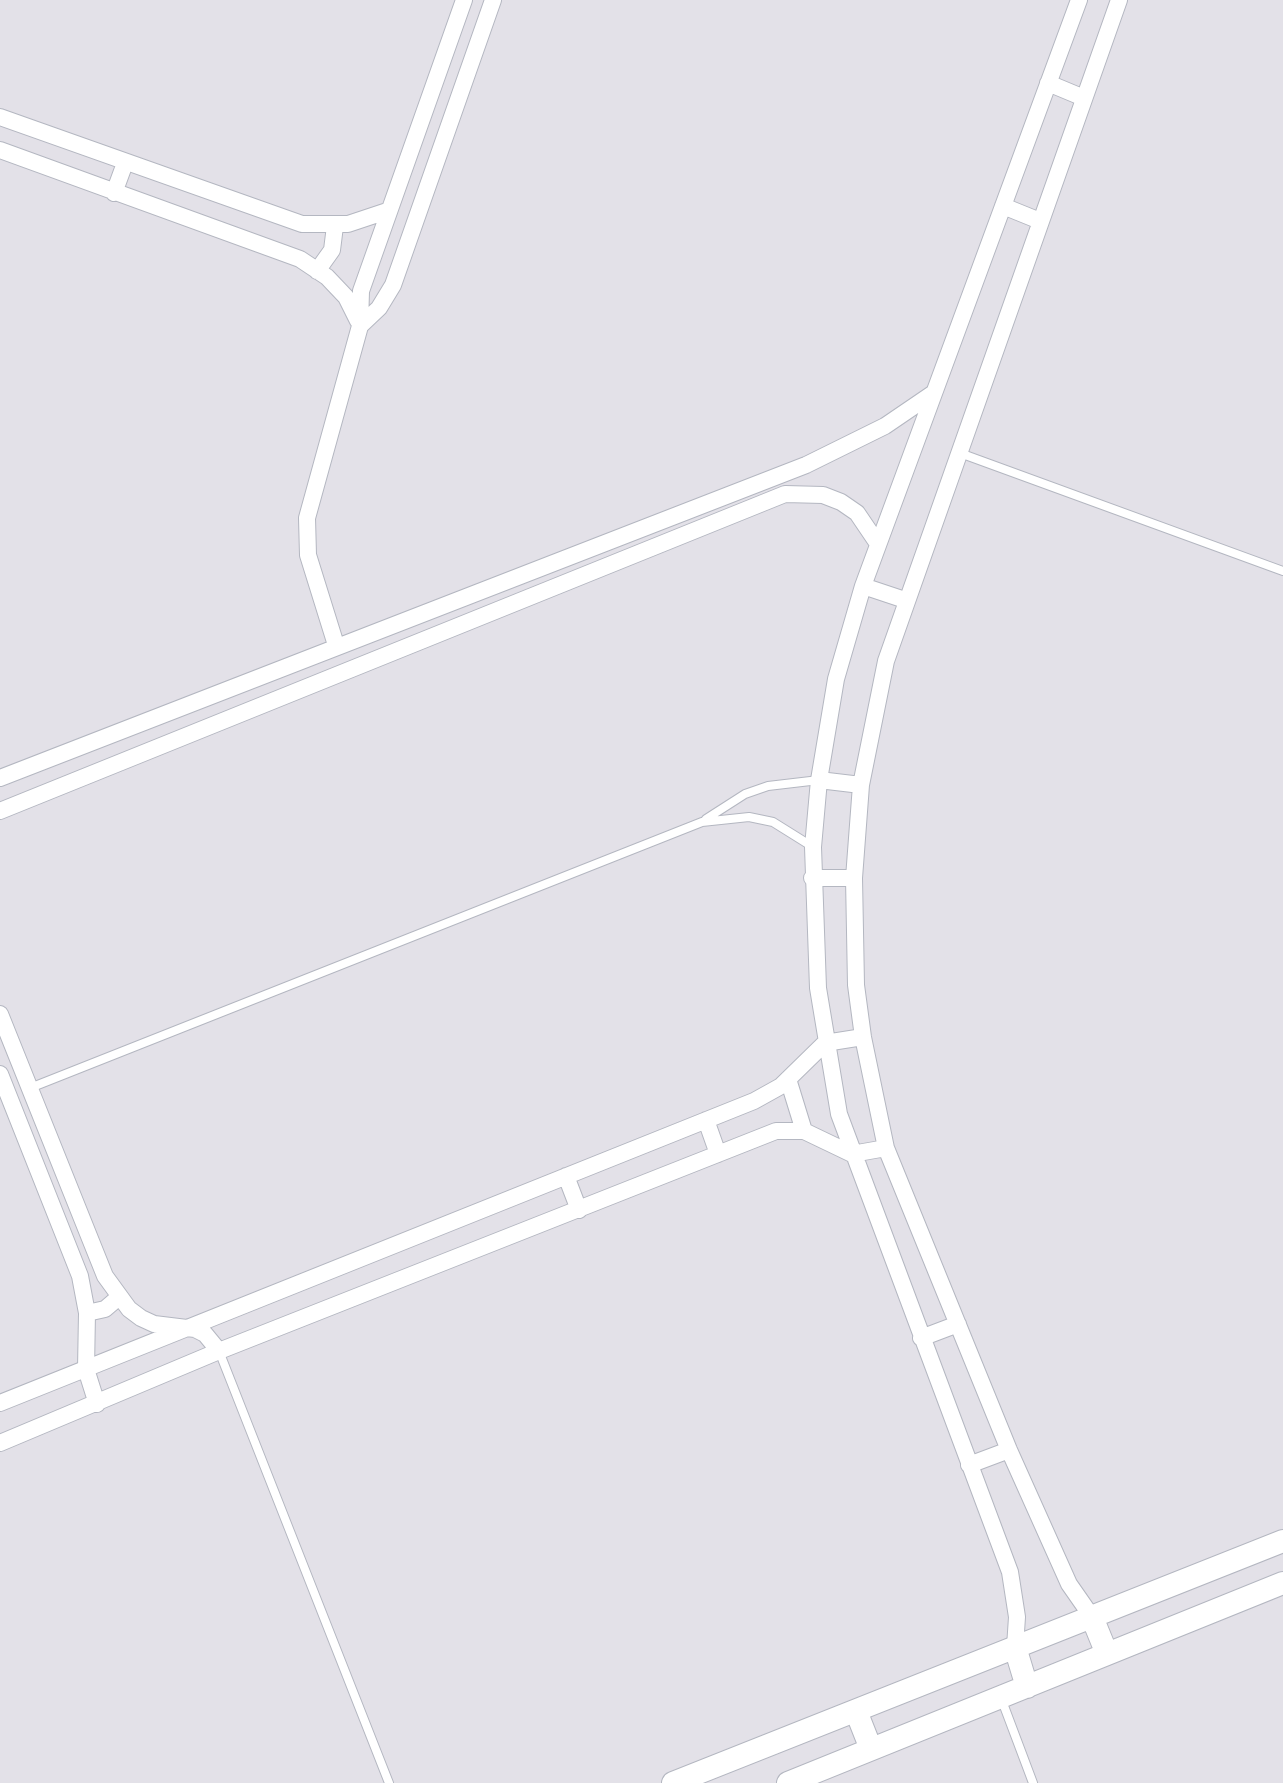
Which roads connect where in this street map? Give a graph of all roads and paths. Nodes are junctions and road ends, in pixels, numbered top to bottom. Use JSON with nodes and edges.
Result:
{"nodes":[{"id":1,"x":464,"y":0,"type":"edge"},
{"id":2,"x":493,"y":0,"type":"edge"},
{"id":3,"x":1079,"y":0,"type":"edge"},
{"id":4,"x":1119,"y":0,"type":"edge"},
{"id":5,"x":1048,"y":83,"type":"junction"},
{"id":6,"x":1084,"y":98,"type":"junction"},
{"id":7,"x":4,"y":119,"type":"edge"},
{"id":8,"x":0,"y":141,"type":"edge"},
{"id":9,"x":0,"y":150,"type":"edge"},
{"id":10,"x":125,"y":163,"type":"junction"},
{"id":11,"x":114,"y":193,"type":"junction"},
{"id":12,"x":1003,"y":206,"type":"junction"},
{"id":13,"x":387,"y":211,"type":"junction"},
{"id":14,"x":1040,"y":221,"type":"junction"},
{"id":15,"x":335,"y":226,"type":"junction"},
{"id":16,"x":317,"y":271,"type":"junction"},
{"id":17,"x":360,"y":326,"type":"junction"},
{"id":18,"x":934,"y":393,"type":"junction"},
{"id":19,"x":957,"y":452,"type":"junction"},
{"id":20,"x":744,"y":488,"type":"junction"},
{"id":21,"x":752,"y":508,"type":"junction"},
{"id":22,"x":878,"y":544,"type":"junction"},
{"id":23,"x":1283,"y":571,"type":"edge"},
{"id":24,"x":863,"y":586,"type":"junction"},
{"id":25,"x":905,"y":600,"type":"junction"},
{"id":26,"x":450,"y":602,"type":"junction"},
{"id":27,"x":459,"y":625,"type":"junction"},
{"id":28,"x":336,"y":645,"type":"junction"},
{"id":29,"x":0,"y":778,"type":"edge"},
{"id":30,"x":819,"y":780,"type":"junction"},
{"id":31,"x":861,"y":785,"type":"junction"},
{"id":32,"x":0,"y":811,"type":"edge"},
{"id":33,"x":702,"y":822,"type":"junction"},
{"id":34,"x":813,"y":847,"type":"junction"},
{"id":35,"x":812,"y":878,"type":"junction"},
{"id":36,"x":854,"y":878,"type":"junction"},
{"id":37,"x":0,"y":1014,"type":"edge"},
{"id":38,"x":863,"y":1037,"type":"junction"},
{"id":39,"x":825,"y":1043,"type":"junction"},
{"id":40,"x":0,"y":1074,"type":"edge"},
{"id":41,"x":788,"y":1079,"type":"junction"},
{"id":42,"x":29,"y":1089,"type":"junction"},
{"id":43,"x":706,"y":1120,"type":"junction"},
{"id":44,"x":804,"y":1131,"type":"junction"},
{"id":45,"x":886,"y":1148,"type":"junction"},
{"id":46,"x":718,"y":1154,"type":"junction"},
{"id":47,"x":852,"y":1154,"type":"junction"},
{"id":48,"x":566,"y":1176,"type":"junction"},
{"id":49,"x":579,"y":1210,"type":"junction"},
{"id":50,"x":85,"y":1231,"type":"junction"},
{"id":51,"x":66,"y":1240,"type":"junction"},
{"id":52,"x":119,"y":1297,"type":"junction"},
{"id":53,"x":87,"y":1313,"type":"junction"},
{"id":54,"x":958,"y":1324,"type":"junction"},
{"id":55,"x":184,"y":1326,"type":"junction"},
{"id":56,"x":921,"y":1338,"type":"junction"},
{"id":57,"x":219,"y":1351,"type":"junction"},
{"id":58,"x":86,"y":1369,"type":"junction"},
{"id":59,"x":0,"y":1403,"type":"edge"},
{"id":60,"x":97,"y":1404,"type":"junction"},
{"id":61,"x":0,"y":1443,"type":"edge"},
{"id":62,"x":1009,"y":1450,"type":"junction"},
{"id":63,"x":969,"y":1465,"type":"junction"},
{"id":64,"x":1283,"y":1541,"type":"edge"},
{"id":65,"x":1283,"y":1583,"type":"edge"},
{"id":66,"x":1092,"y":1617,"type":"junction"},
{"id":67,"x":1015,"y":1647,"type":"junction"},
{"id":68,"x":1107,"y":1654,"type":"junction"},
{"id":69,"x":1027,"y":1687,"type":"junction"},
{"id":70,"x":1001,"y":1697,"type":"junction"},
{"id":71,"x":856,"y":1711,"type":"junction"},
{"id":72,"x":871,"y":1749,"type":"junction"},
{"id":73,"x":389,"y":1783,"type":"edge"},
{"id":74,"x":673,"y":1783,"type":"edge"},
{"id":75,"x":788,"y":1783,"type":"edge"},
{"id":76,"x":1033,"y":1783,"type":"edge"}],
"edges":[{"from":1,"to":13,"type":"street"},
{"from":2,"to":17,"type":"street"},
{"from":3,"to":5,"type":"street"},
{"from":4,"to":6,"type":"street"},
{"from":5,"to":6,"type":"street"},
{"from":5,"to":12,"type":"street"},
{"from":6,"to":14,"type":"street"},
{"from":7,"to":8,"type":"street"},
{"from":7,"to":10,"type":"street"},
{"from":9,"to":11,"type":"street"},
{"from":10,"to":11,"type":"street"},
{"from":10,"to":15,"type":"street"},
{"from":11,"to":16,"type":"street"},
{"from":12,"to":14,"type":"street"},
{"from":12,"to":18,"type":"street"},
{"from":13,"to":15,"type":"street"},
{"from":13,"to":17,"type":"street"},
{"from":14,"to":19,"type":"street"},
{"from":15,"to":16,"type":"street"},
{"from":16,"to":17,"type":"street"},
{"from":17,"to":28,"type":"street"},
{"from":18,"to":20,"type":"street"},
{"from":18,"to":22,"type":"street"},
{"from":19,"to":23,"type":"lane"},
{"from":19,"to":25,"type":"street"},
{"from":20,"to":21,"type":"street"},
{"from":20,"to":26,"type":"street"},
{"from":21,"to":22,"type":"street"},
{"from":21,"to":27,"type":"street"},
{"from":22,"to":24,"type":"street"},
{"from":24,"to":25,"type":"street"},
{"from":24,"to":30,"type":"street"},
{"from":25,"to":31,"type":"street"},
{"from":26,"to":27,"type":"street"},
{"from":26,"to":28,"type":"street"},
{"from":27,"to":32,"type":"street"},
{"from":28,"to":29,"type":"street"},
{"from":30,"to":31,"type":"street"},
{"from":30,"to":33,"type":"lane"},
{"from":30,"to":34,"type":"street"},
{"from":31,"to":36,"type":"street"},
{"from":33,"to":34,"type":"lane"},
{"from":33,"to":42,"type":"lane"},
{"from":34,"to":35,"type":"street"},
{"from":35,"to":36,"type":"street"},
{"from":35,"to":39,"type":"street"},
{"from":36,"to":38,"type":"street"},
{"from":37,"to":42,"type":"street"},
{"from":38,"to":39,"type":"street"},
{"from":38,"to":45,"type":"street"},
{"from":39,"to":41,"type":"street"},
{"from":39,"to":47,"type":"street"},
{"from":40,"to":51,"type":"street"},
{"from":41,"to":43,"type":"street"},
{"from":41,"to":44,"type":"street"},
{"from":42,"to":50,"type":"street"},
{"from":43,"to":46,"type":"street"},
{"from":43,"to":48,"type":"street"},
{"from":44,"to":46,"type":"street"},
{"from":44,"to":47,"type":"street"},
{"from":45,"to":47,"type":"street"},
{"from":45,"to":54,"type":"street"},
{"from":46,"to":49,"type":"street"},
{"from":47,"to":56,"type":"street"},
{"from":48,"to":49,"type":"street"},
{"from":48,"to":55,"type":"street"},
{"from":49,"to":57,"type":"street"},
{"from":50,"to":51,"type":"street"},
{"from":50,"to":52,"type":"street"},
{"from":51,"to":53,"type":"street"},
{"from":52,"to":53,"type":"street"},
{"from":52,"to":55,"type":"street"},
{"from":53,"to":58,"type":"street"},
{"from":54,"to":56,"type":"street"},
{"from":54,"to":62,"type":"street"},
{"from":55,"to":57,"type":"street"},
{"from":55,"to":58,"type":"street"},
{"from":56,"to":63,"type":"street"},
{"from":57,"to":60,"type":"street"},
{"from":57,"to":73,"type":"lane"},
{"from":58,"to":59,"type":"street"},
{"from":58,"to":60,"type":"street"},
{"from":60,"to":61,"type":"street"},
{"from":62,"to":63,"type":"street"},
{"from":62,"to":66,"type":"street"},
{"from":63,"to":67,"type":"street"},
{"from":64,"to":66,"type":"street"},
{"from":65,"to":68,"type":"street"},
{"from":66,"to":67,"type":"street"},
{"from":66,"to":68,"type":"street"},
{"from":67,"to":69,"type":"street"},
{"from":67,"to":71,"type":"street"},
{"from":68,"to":69,"type":"street"},
{"from":69,"to":70,"type":"street"},
{"from":70,"to":72,"type":"street"},
{"from":70,"to":76,"type":"lane"},
{"from":71,"to":72,"type":"street"},
{"from":71,"to":74,"type":"street"},
{"from":72,"to":75,"type":"street"}]}
